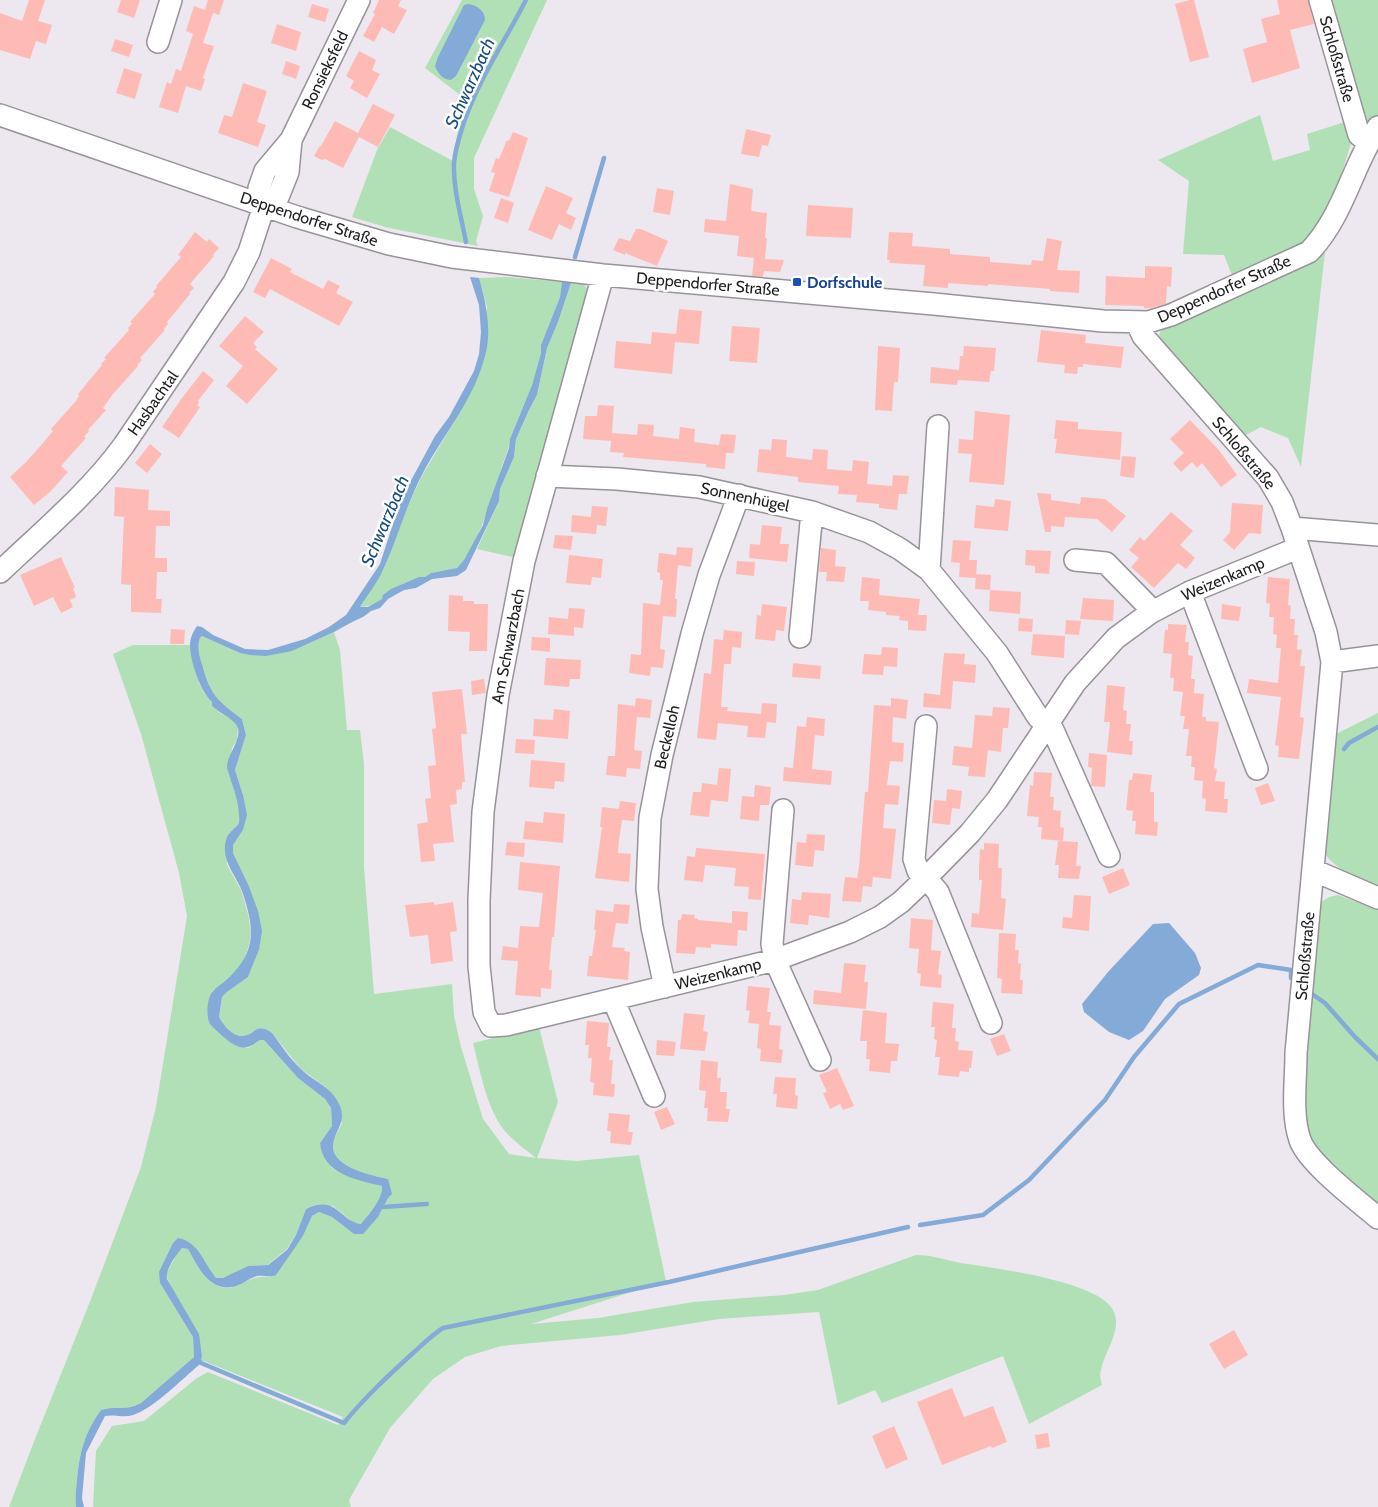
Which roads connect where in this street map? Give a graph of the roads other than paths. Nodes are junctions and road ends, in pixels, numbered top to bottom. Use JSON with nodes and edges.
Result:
{"nodes":[{"id":1,"x":171,"y":0,"type":"edge"},
{"id":2,"x":359,"y":0,"type":"edge"},
{"id":3,"x":1320,"y":0,"type":"edge"},
{"id":4,"x":158,"y":42,"type":"dead end"},
{"id":5,"x":0,"y":114,"type":"edge"},
{"id":6,"x":1373,"y":135,"type":"edge"},
{"id":7,"x":264,"y":206,"type":"junction"},
{"id":8,"x":603,"y":275,"type":"junction"},
{"id":9,"x":1137,"y":323,"type":"junction"},
{"id":10,"x":938,"y":426,"type":"dead end"},
{"id":11,"x":547,"y":476,"type":"junction"},
{"id":12,"x":739,"y":495,"type":"junction"},
{"id":13,"x":812,"y":512,"type":"junction"},
{"id":14,"x":1378,"y":535,"type":"edge"},
{"id":15,"x":1295,"y":538,"type":"junction"},
{"id":16,"x":1075,"y":560,"type":"dead end"},
{"id":17,"x":928,"y":570,"type":"junction"},
{"id":18,"x":0,"y":572,"type":"edge"},
{"id":19,"x":1190,"y":592,"type":"junction"},
{"id":20,"x":1150,"y":613,"type":"junction"},
{"id":21,"x":800,"y":637,"type":"dead end"},
{"id":22,"x":1378,"y":656,"type":"edge"},
{"id":23,"x":1332,"y":662,"type":"junction"},
{"id":24,"x":1046,"y":724,"type":"junction"},
{"id":25,"x":926,"y":726,"type":"dead end"},
{"id":26,"x":1257,"y":769,"type":"dead end"},
{"id":27,"x":783,"y":810,"type":"dead end"},
{"id":28,"x":1109,"y":856,"type":"dead end"},
{"id":29,"x":1313,"y":870,"type":"junction"},
{"id":30,"x":926,"y":878,"type":"junction"},
{"id":31,"x":1378,"y":898,"type":"edge"},
{"id":32,"x":774,"y":960,"type":"junction"},
{"id":33,"x":666,"y":987,"type":"junction"},
{"id":34,"x":613,"y":999,"type":"junction"},
{"id":35,"x":991,"y":1023,"type":"dead end"},
{"id":36,"x":490,"y":1026,"type":"joint"},
{"id":37,"x":820,"y":1060,"type":"dead end"},
{"id":38,"x":654,"y":1096,"type":"dead end"},
{"id":39,"x":1378,"y":1218,"type":"edge"}],
"edges":[{"from":1,"to":4,"type":"street"},
{"from":2,"to":7,"type":"street","name":"Ronsieksfeld"},
{"from":3,"to":6,"type":"street","name":"Schloßstraße"},
{"from":5,"to":7,"type":"street","name":"Deppendorfer Straße"},
{"from":6,"to":9,"type":"street","name":"Deppendorfer Straße"},
{"from":7,"to":8,"type":"street","name":"Deppendorfer Straße"},
{"from":7,"to":18,"type":"street","name":"Hasbachtal"},
{"from":8,"to":9,"type":"street","name":"Deppendorfer Straße"},
{"from":8,"to":11,"type":"street","name":"Am Schwarzbach"},
{"from":9,"to":15,"type":"street","name":"Schloßstraße"},
{"from":10,"to":17,"type":"street"},
{"from":11,"to":12,"type":"street","name":"Sonnenhügel"},
{"from":11,"to":36,"type":"street","name":"Am Schwarzbach"},
{"from":12,"to":13,"type":"street","name":"Sonnenhügel"},
{"from":12,"to":33,"type":"street","name":"Beckelloh"},
{"from":13,"to":17,"type":"street","name":"Sonnenhügel"},
{"from":13,"to":21,"type":"street"},
{"from":14,"to":15,"type":"street"},
{"from":15,"to":19,"type":"street","name":"Weizenkamp"},
{"from":15,"to":23,"type":"street","name":"Schloßstraße"},
{"from":16,"to":20,"type":"street"},
{"from":17,"to":24,"type":"street","name":"Sonnenhügel"},
{"from":19,"to":20,"type":"street","name":"Weizenkamp"},
{"from":19,"to":26,"type":"street"},
{"from":20,"to":24,"type":"street","name":"Weizenkamp"},
{"from":22,"to":23,"type":"street"},
{"from":23,"to":29,"type":"street","name":"Schloßstraße"},
{"from":24,"to":28,"type":"street"},
{"from":24,"to":30,"type":"street","name":"Weizenkamp"},
{"from":25,"to":30,"type":"street"},
{"from":27,"to":32,"type":"street"},
{"from":29,"to":31,"type":"street"},
{"from":29,"to":39,"type":"street","name":"Schloßstraße"},
{"from":30,"to":32,"type":"street","name":"Weizenkamp"},
{"from":30,"to":35,"type":"street"},
{"from":32,"to":33,"type":"street","name":"Weizenkamp"},
{"from":32,"to":37,"type":"street"},
{"from":33,"to":34,"type":"street","name":"Weizenkamp"},
{"from":34,"to":36,"type":"street","name":"Weizenkamp"},
{"from":34,"to":38,"type":"street"}]}
